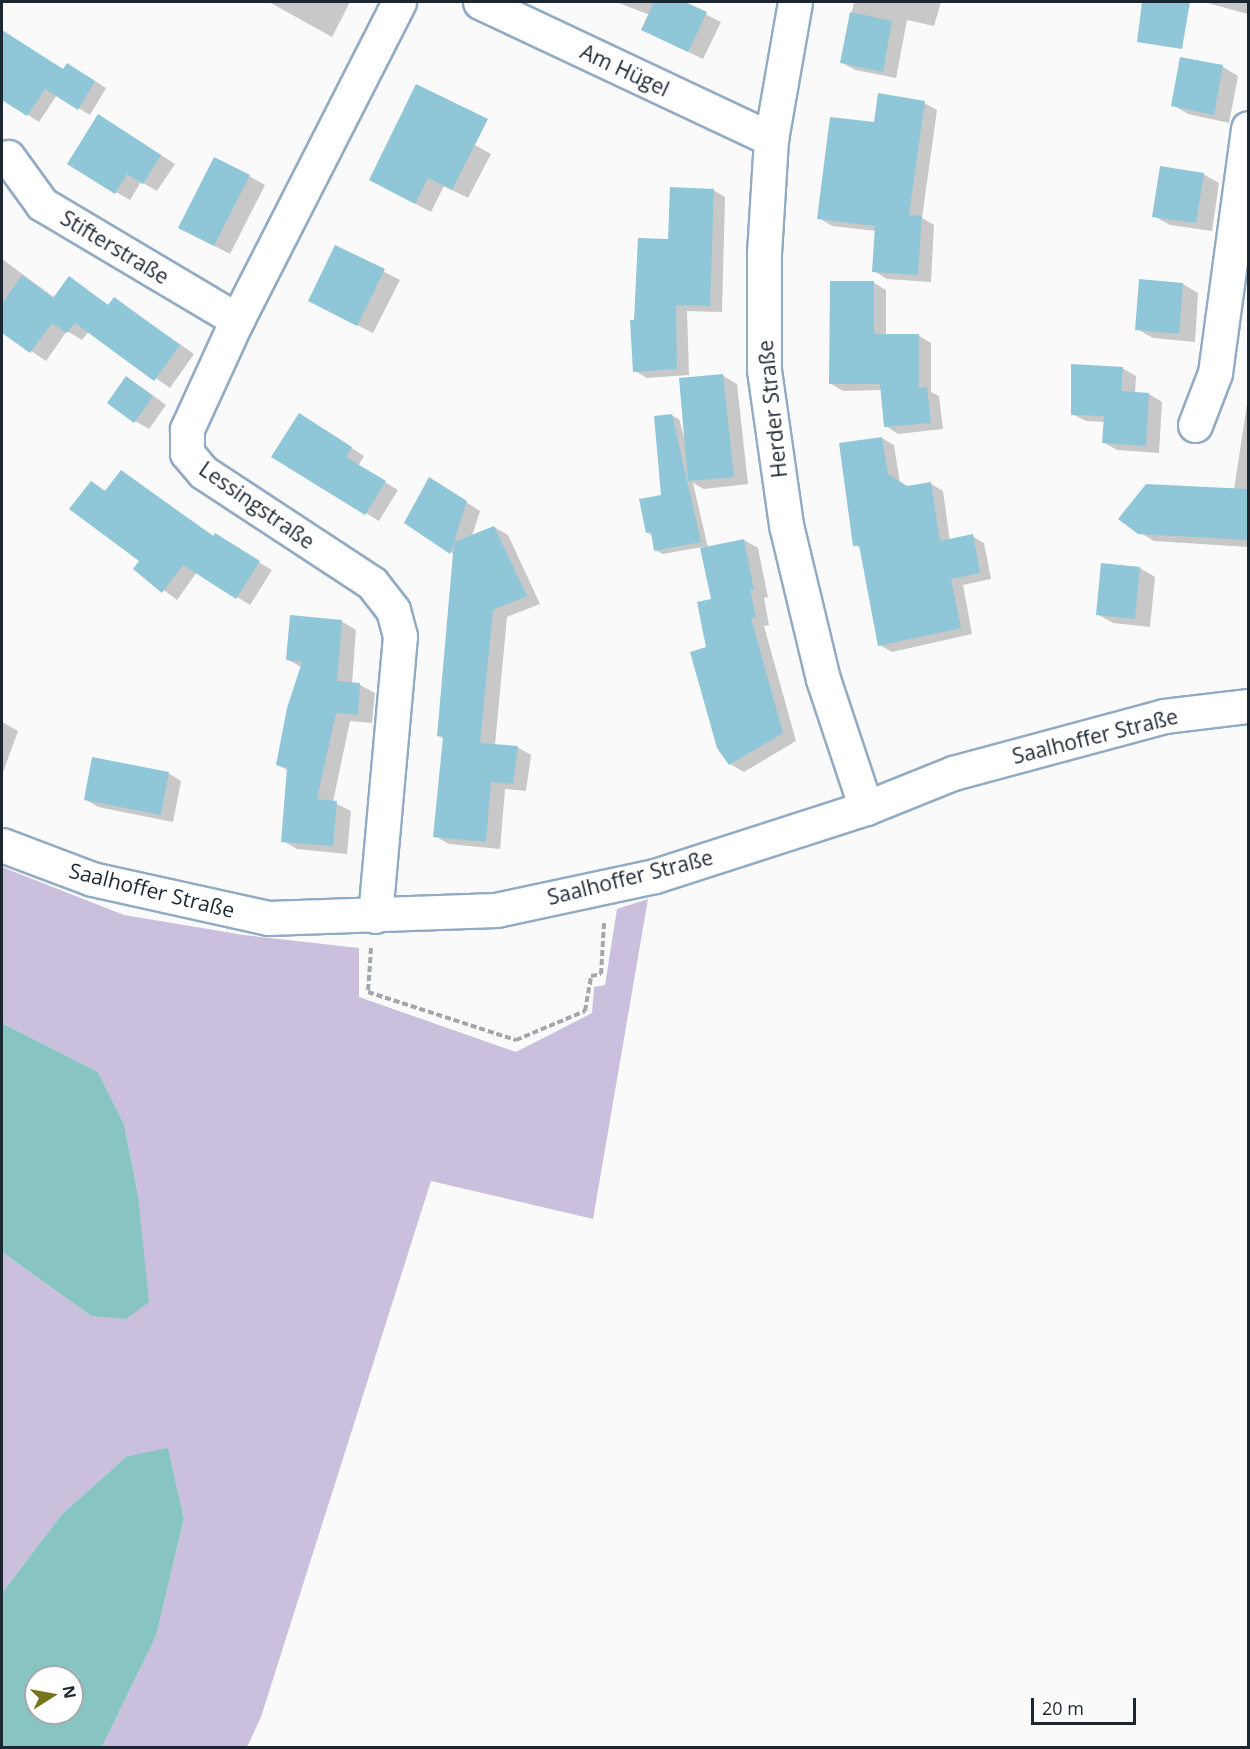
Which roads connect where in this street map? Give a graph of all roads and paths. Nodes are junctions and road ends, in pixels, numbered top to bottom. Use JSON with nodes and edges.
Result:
{"nodes":[{"id":1,"x":399,"y":2,"type":"edge"},
{"id":2,"x":480,"y":2,"type":"edge"},
{"id":3,"x":795,"y":2,"type":"edge"},
{"id":4,"x":1248,"y":128,"type":"edge"},
{"id":5,"x":771,"y":139,"type":"junction"},
{"id":6,"x":8,"y":157,"type":"dead end"},
{"id":7,"x":237,"y":320,"type":"junction"},
{"id":8,"x":1195,"y":425,"type":"dead end"},
{"id":9,"x":1248,"y":706,"type":"edge"},
{"id":10,"x":866,"y":808,"type":"junction"},
{"id":11,"x":2,"y":845,"type":"edge"},
{"id":12,"x":606,"y":886,"type":"junction"},
{"id":13,"x":375,"y":916,"type":"junction"}],
"edges":[{"from":1,"to":7,"type":"street","name":"Lessingstraße"},
{"from":2,"to":5,"type":"street","name":"Am Hügel"},
{"from":3,"to":5,"type":"street","name":"Herder Straße"},
{"from":4,"to":8,"type":"street"},
{"from":5,"to":10,"type":"street","name":"Herder Straße"},
{"from":6,"to":7,"type":"street","name":"Stifterstraße"},
{"from":7,"to":13,"type":"street","name":"Lessingstraße"},
{"from":9,"to":10,"type":"street","name":"Saalhoffer Straße"},
{"from":10,"to":12,"type":"street","name":"Saalhoffer Straße"},
{"from":11,"to":13,"type":"street","name":"Saalhoffer Straße"},
{"from":12,"to":13,"type":"street","name":"Saalhoffer Straße"},
{"from":12,"to":13,"type":"path"}]}
